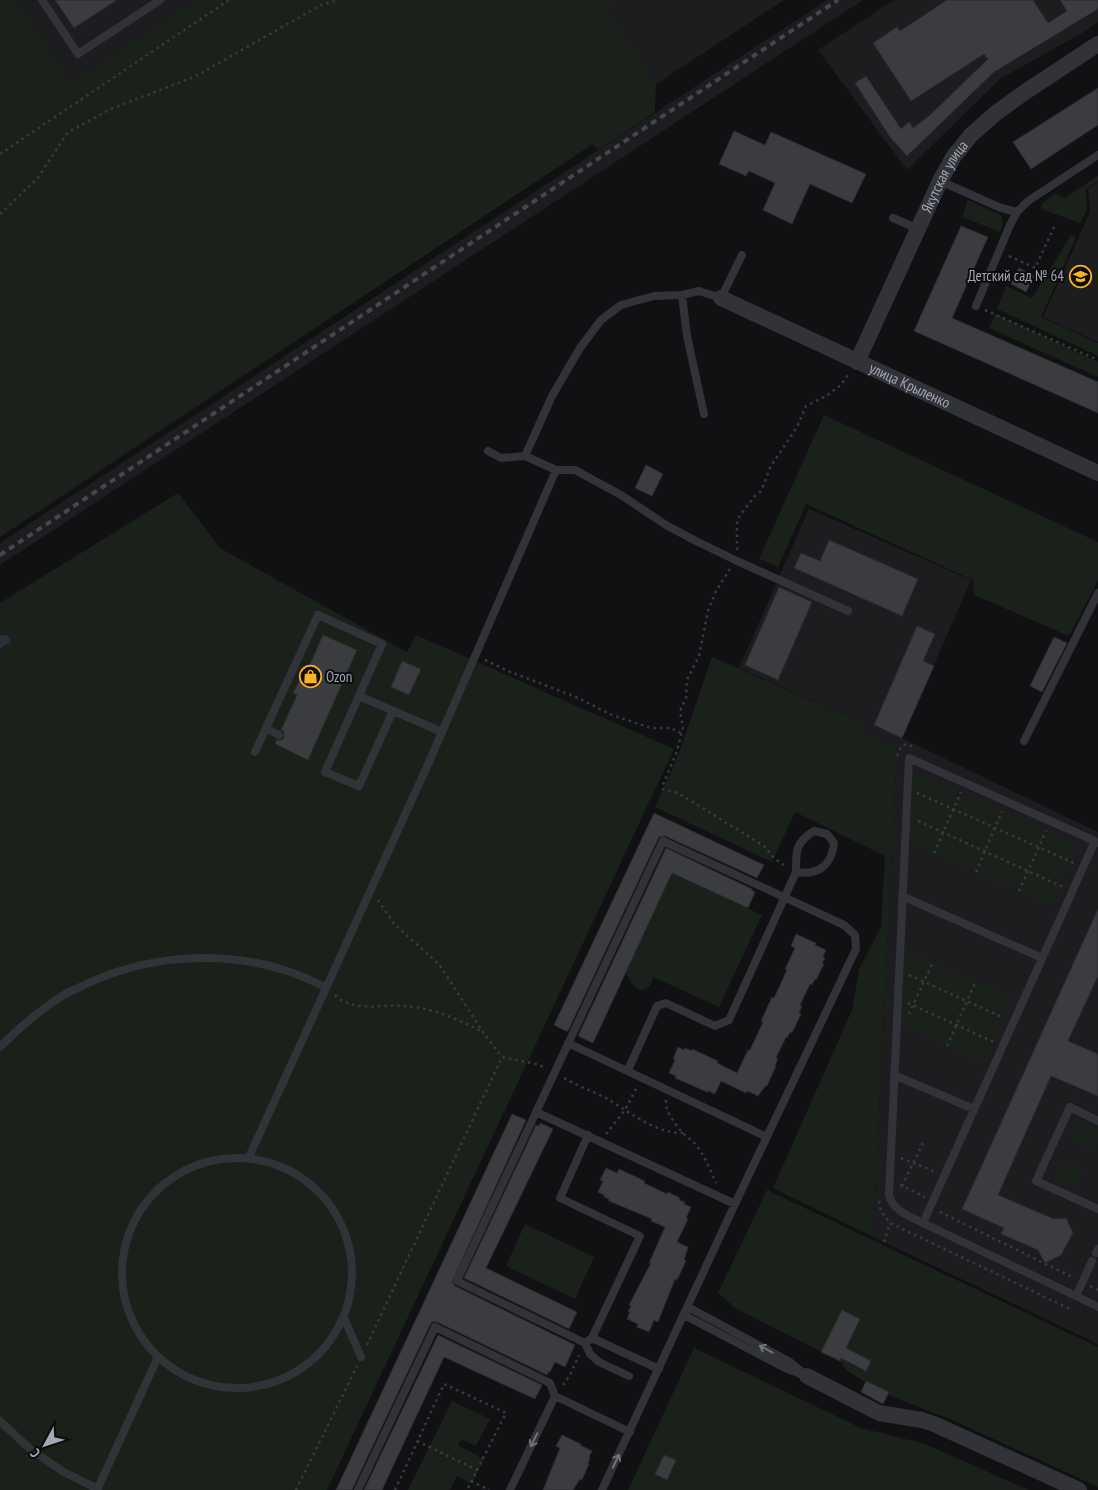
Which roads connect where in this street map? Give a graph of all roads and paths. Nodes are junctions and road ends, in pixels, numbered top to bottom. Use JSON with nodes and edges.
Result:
{"nodes":[{"id":1,"x":42,"y":0,"type":"edge"},
{"id":2,"x":160,"y":0,"type":"edge"},
{"id":3,"x":229,"y":0,"type":"edge"},
{"id":4,"x":340,"y":0,"type":"edge"},
{"id":5,"x":1098,"y":44,"type":"edge"},
{"id":6,"x":0,"y":154,"type":"edge"},
{"id":7,"x":1098,"y":155,"type":"edge"},
{"id":8,"x":940,"y":181,"type":"junction"},
{"id":9,"x":1018,"y":212,"type":"junction"},
{"id":10,"x":0,"y":214,"type":"edge"},
{"id":11,"x":893,"y":218,"type":"dead end"},
{"id":12,"x":1055,"y":225,"type":"dead end"},
{"id":13,"x":918,"y":229,"type":"junction"},
{"id":14,"x":999,"y":251,"type":"junction"},
{"id":15,"x":742,"y":255,"type":"dead end"},
{"id":16,"x":682,"y":296,"type":"junction"},
{"id":17,"x":721,"y":298,"type":"junction"},
{"id":18,"x":976,"y":306,"type":"joint"},
{"id":19,"x":1098,"y":360,"type":"edge"},
{"id":20,"x":857,"y":362,"type":"junction"},
{"id":21,"x":704,"y":414,"type":"dead end"},
{"id":22,"x":488,"y":451,"type":"dead end"},
{"id":23,"x":526,"y":456,"type":"junction"},
{"id":24,"x":556,"y":470,"type":"junction"},
{"id":25,"x":1098,"y":473,"type":"edge"},
{"id":26,"x":735,"y":560,"type":"junction"},
{"id":27,"x":1098,"y":593,"type":"edge"},
{"id":28,"x":848,"y":611,"type":"dead end"},
{"id":29,"x":475,"y":655,"type":"junction"},
{"id":30,"x":359,"y":696,"type":"junction"},
{"id":31,"x":393,"y":711,"type":"junction"},
{"id":32,"x":267,"y":729,"type":"junction"},
{"id":33,"x":442,"y":732,"type":"junction"},
{"id":34,"x":682,"y":733,"type":"junction"},
{"id":35,"x":279,"y":735,"type":"dead end"},
{"id":36,"x":1024,"y":741,"type":"dead end"},
{"id":37,"x":918,"y":749,"type":"dead end"},
{"id":38,"x":255,"y":752,"type":"dead end"},
{"id":39,"x":897,"y":758,"type":"dead end"},
{"id":40,"x":965,"y":784,"type":"junction"},
{"id":41,"x":907,"y":789,"type":"junction"},
{"id":42,"x":1006,"y":802,"type":"junction"},
{"id":43,"x":954,"y":809,"type":"junction"},
{"id":44,"x":906,"y":816,"type":"junction"},
{"id":45,"x":1050,"y":822,"type":"junction"},
{"id":46,"x":994,"y":828,"type":"junction"},
{"id":47,"x":943,"y":833,"type":"junction"},
{"id":48,"x":1096,"y":842,"type":"edge"},
{"id":49,"x":1039,"y":847,"type":"junction"},
{"id":50,"x":984,"y":851,"type":"junction"},
{"id":51,"x":934,"y":853,"type":"dead end"},
{"id":52,"x":1083,"y":867,"type":"junction"},
{"id":53,"x":1028,"y":871,"type":"junction"},
{"id":54,"x":796,"y":872,"type":"junction"},
{"id":55,"x":976,"y":872,"type":"dead end"},
{"id":56,"x":371,"y":889,"type":"junction"},
{"id":57,"x":1019,"y":891,"type":"dead end"},
{"id":58,"x":1072,"y":891,"type":"junction"},
{"id":59,"x":902,"y":896,"type":"junction"},
{"id":60,"x":785,"y":899,"type":"junction"},
{"id":61,"x":1042,"y":958,"type":"junction"},
{"id":62,"x":933,"y":962,"type":"dead end"},
{"id":63,"x":899,"y":970,"type":"junction"},
{"id":64,"x":976,"y":981,"type":"dead end"},
{"id":65,"x":924,"y":982,"type":"junction"},
{"id":66,"x":326,"y":987,"type":"junction"},
{"id":67,"x":898,"y":999,"type":"junction"},
{"id":68,"x":967,"y":1001,"type":"junction"},
{"id":69,"x":913,"y":1006,"type":"junction"},
{"id":70,"x":907,"y":1020,"type":"dead end"},
{"id":71,"x":1013,"y":1022,"type":"junction"},
{"id":72,"x":956,"y":1025,"type":"junction"},
{"id":73,"x":483,"y":1032,"type":"junction"},
{"id":74,"x":568,"y":1043,"type":"junction"},
{"id":75,"x":947,"y":1046,"type":"dead end"},
{"id":76,"x":1002,"y":1046,"type":"junction"},
{"id":77,"x":0,"y":1047,"type":"edge"},
{"id":78,"x":502,"y":1057,"type":"junction"},
{"id":79,"x":628,"y":1070,"type":"junction"},
{"id":80,"x":554,"y":1072,"type":"junction"},
{"id":81,"x":894,"y":1075,"type":"junction"},
{"id":82,"x":642,"y":1077,"type":"junction"},
{"id":83,"x":666,"y":1088,"type":"junction"},
{"id":84,"x":974,"y":1109,"type":"junction"},
{"id":85,"x":625,"y":1110,"type":"junction"},
{"id":86,"x":536,"y":1112,"type":"junction"},
{"id":87,"x":1098,"y":1121,"type":"edge"},
{"id":88,"x":683,"y":1133,"type":"junction"},
{"id":89,"x":588,"y":1135,"type":"junction"},
{"id":90,"x":767,"y":1137,"type":"junction"},
{"id":91,"x":600,"y":1141,"type":"junction"},
{"id":92,"x":923,"y":1143,"type":"dead end"},
{"id":93,"x":249,"y":1158,"type":"junction"},
{"id":94,"x":913,"y":1163,"type":"junction"},
{"id":95,"x":899,"y":1166,"type":"dead end"},
{"id":96,"x":939,"y":1166,"type":"dead end"},
{"id":97,"x":902,"y":1186,"type":"junction"},
{"id":98,"x":897,"y":1190,"type":"dead end"},
{"id":99,"x":879,"y":1195,"type":"dead end"},
{"id":100,"x":719,"y":1197,"type":"junction"},
{"id":101,"x":933,"y":1201,"type":"junction"},
{"id":102,"x":735,"y":1204,"type":"junction"},
{"id":103,"x":1098,"y":1209,"type":"edge"},
{"id":104,"x":923,"y":1223,"type":"junction"},
{"id":105,"x":890,"y":1224,"type":"junction"},
{"id":106,"x":884,"y":1242,"type":"dead end"},
{"id":107,"x":1092,"y":1261,"type":"dead end"},
{"id":108,"x":1082,"y":1282,"type":"junction"},
{"id":109,"x":1098,"y":1290,"type":"edge"},
{"id":110,"x":1076,"y":1296,"type":"junction"},
{"id":111,"x":1098,"y":1307,"type":"edge"},
{"id":112,"x":686,"y":1311,"type":"junction"},
{"id":113,"x":344,"y":1318,"type":"junction"},
{"id":114,"x":592,"y":1338,"type":"junction"},
{"id":115,"x":585,"y":1342,"type":"junction"},
{"id":116,"x":158,"y":1357,"type":"junction"},
{"id":117,"x":361,"y":1357,"type":"junction"},
{"id":118,"x":659,"y":1369,"type":"junction"},
{"id":119,"x":629,"y":1376,"type":"dead end"},
{"id":120,"x":807,"y":1376,"type":"joint"},
{"id":121,"x":555,"y":1396,"type":"junction"},
{"id":122,"x":0,"y":1421,"type":"edge"},
{"id":123,"x":630,"y":1432,"type":"junction"},
{"id":124,"x":418,"y":1441,"type":"junction"},
{"id":125,"x":476,"y":1470,"type":"junction"},
{"id":126,"x":471,"y":1481,"type":"junction"},
{"id":127,"x":97,"y":1489,"type":"edge"},
{"id":128,"x":296,"y":1490,"type":"edge"},
{"id":129,"x":358,"y":1490,"type":"edge"},
{"id":130,"x":395,"y":1490,"type":"edge"},
{"id":131,"x":467,"y":1490,"type":"edge"},
{"id":132,"x":489,"y":1490,"type":"edge"},
{"id":133,"x":510,"y":1490,"type":"edge"},
{"id":134,"x":602,"y":1490,"type":"edge"},
{"id":135,"x":1078,"y":1490,"type":"edge"}],
"edges":[{"from":1,"to":2,"type":"lane"},
{"from":3,"to":6,"type":"path"},
{"from":4,"to":10,"type":"path"},
{"from":5,"to":8,"type":"street","name":"Якутская улица"},
{"from":7,"to":9,"type":"lane"},
{"from":8,"to":9,"type":"lane"},
{"from":8,"to":13,"type":"street","name":"Якутская улица"},
{"from":9,"to":14,"type":"lane"},
{"from":11,"to":13,"type":"lane"},
{"from":12,"to":14,"type":"path"},
{"from":13,"to":20,"type":"street","name":"Якутская улица"},
{"from":14,"to":18,"type":"lane"},
{"from":15,"to":17,"type":"lane"},
{"from":16,"to":17,"type":"lane"},
{"from":16,"to":21,"type":"lane"},
{"from":16,"to":23,"type":"lane"},
{"from":17,"to":20,"type":"street","name":"улица Крыленко"},
{"from":18,"to":19,"type":"path"},
{"from":20,"to":25,"type":"street","name":"улица Крыленко"},
{"from":20,"to":26,"type":"path"},
{"from":22,"to":23,"type":"lane"},
{"from":23,"to":24,"type":"lane"},
{"from":24,"to":26,"type":"lane"},
{"from":24,"to":29,"type":"lane"},
{"from":26,"to":28,"type":"lane"},
{"from":26,"to":34,"type":"path"},
{"from":27,"to":36,"type":"lane"},
{"from":29,"to":33,"type":"lane"},
{"from":29,"to":34,"type":"path"},
{"from":30,"to":31,"type":"lane"},
{"from":30,"to":31,"type":"lane"},
{"from":30,"to":32,"type":"lane"},
{"from":31,"to":33,"type":"lane"},
{"from":32,"to":35,"type":"lane"},
{"from":32,"to":38,"type":"lane"},
{"from":33,"to":56,"type":"lane"},
{"from":34,"to":54,"type":"path"},
{"from":37,"to":39,"type":"path"},
{"from":40,"to":41,"type":"lane"},
{"from":40,"to":42,"type":"lane"},
{"from":40,"to":43,"type":"path"},
{"from":41,"to":43,"type":"path"},
{"from":41,"to":44,"type":"lane"},
{"from":42,"to":45,"type":"lane"},
{"from":42,"to":46,"type":"path"},
{"from":43,"to":46,"type":"path"},
{"from":43,"to":47,"type":"path"},
{"from":44,"to":47,"type":"path"},
{"from":44,"to":59,"type":"lane"},
{"from":45,"to":48,"type":"lane"},
{"from":45,"to":49,"type":"path"},
{"from":46,"to":49,"type":"path"},
{"from":46,"to":50,"type":"path"},
{"from":47,"to":50,"type":"path"},
{"from":47,"to":51,"type":"path"},
{"from":48,"to":52,"type":"lane"},
{"from":49,"to":52,"type":"path"},
{"from":49,"to":53,"type":"path"},
{"from":50,"to":53,"type":"path"},
{"from":50,"to":55,"type":"path"},
{"from":52,"to":58,"type":"lane"},
{"from":53,"to":57,"type":"path"},
{"from":53,"to":58,"type":"path"},
{"from":54,"to":54,"type":"lane"},
{"from":54,"to":60,"type":"lane"},
{"from":56,"to":66,"type":"lane"},
{"from":56,"to":73,"type":"path"},
{"from":58,"to":61,"type":"lane"},
{"from":59,"to":61,"type":"lane"},
{"from":59,"to":63,"type":"lane"},
{"from":60,"to":74,"type":"lane"},
{"from":60,"to":79,"type":"lane"},
{"from":60,"to":90,"type":"lane"},
{"from":61,"to":71,"type":"lane"},
{"from":62,"to":65,"type":"path"},
{"from":63,"to":65,"type":"path"},
{"from":63,"to":67,"type":"lane"},
{"from":64,"to":68,"type":"path"},
{"from":65,"to":68,"type":"path"},
{"from":65,"to":69,"type":"path"},
{"from":66,"to":73,"type":"path"},
{"from":66,"to":77,"type":"lane"},
{"from":66,"to":93,"type":"lane"},
{"from":67,"to":69,"type":"path"},
{"from":67,"to":81,"type":"lane"},
{"from":68,"to":71,"type":"path"},
{"from":68,"to":72,"type":"path"},
{"from":69,"to":70,"type":"path"},
{"from":69,"to":72,"type":"path"},
{"from":71,"to":76,"type":"lane"},
{"from":72,"to":75,"type":"path"},
{"from":72,"to":76,"type":"path"},
{"from":73,"to":78,"type":"path"},
{"from":74,"to":79,"type":"lane"},
{"from":74,"to":80,"type":"lane"},
{"from":76,"to":84,"type":"lane"},
{"from":78,"to":80,"type":"path"},
{"from":78,"to":117,"type":"path"},
{"from":79,"to":82,"type":"lane"},
{"from":80,"to":85,"type":"path"},
{"from":80,"to":86,"type":"lane"},
{"from":81,"to":84,"type":"lane"},
{"from":81,"to":104,"type":"lane"},
{"from":82,"to":83,"type":"lane"},
{"from":82,"to":85,"type":"path"},
{"from":83,"to":88,"type":"path"},
{"from":83,"to":90,"type":"lane"},
{"from":84,"to":101,"type":"lane"},
{"from":85,"to":88,"type":"path"},
{"from":85,"to":91,"type":"path"},
{"from":86,"to":89,"type":"lane"},
{"from":86,"to":115,"type":"lane"},
{"from":87,"to":103,"type":"lane"},
{"from":88,"to":100,"type":"path"},
{"from":89,"to":91,"type":"lane"},
{"from":89,"to":114,"type":"lane"},
{"from":90,"to":102,"type":"lane"},
{"from":91,"to":100,"type":"lane"},
{"from":92,"to":94,"type":"path"},
{"from":93,"to":113,"type":"lane"},
{"from":93,"to":116,"type":"lane"},
{"from":94,"to":95,"type":"path"},
{"from":94,"to":96,"type":"path"},
{"from":94,"to":97,"type":"path"},
{"from":97,"to":98,"type":"path"},
{"from":97,"to":101,"type":"path"},
{"from":99,"to":105,"type":"path"},
{"from":100,"to":102,"type":"lane"},
{"from":101,"to":104,"type":"lane"},
{"from":101,"to":108,"type":"path"},
{"from":102,"to":112,"type":"lane"},
{"from":104,"to":110,"type":"lane"},
{"from":105,"to":106,"type":"path"},
{"from":105,"to":110,"type":"path"},
{"from":107,"to":108,"type":"lane"},
{"from":108,"to":109,"type":"path"},
{"from":108,"to":110,"type":"lane"},
{"from":110,"to":111,"type":"lane"},
{"from":112,"to":118,"type":"lane"},
{"from":112,"to":120,"type":"lane"},
{"from":113,"to":116,"type":"lane"},
{"from":113,"to":117,"type":"lane"},
{"from":114,"to":115,"type":"lane"},
{"from":114,"to":118,"type":"lane"},
{"from":115,"to":119,"type":"lane"},
{"from":115,"to":121,"type":"path"},
{"from":116,"to":127,"type":"lane"},
{"from":117,"to":128,"type":"path"},
{"from":118,"to":123,"type":"lane"},
{"from":120,"to":135,"type":"street"},
{"from":121,"to":123,"type":"lane"},
{"from":121,"to":129,"type":"lane"},
{"from":121,"to":133,"type":"lane","one_way":true},
{"from":122,"to":127,"type":"lane"},
{"from":134,"to":123,"type":"lane","one_way":true},
{"from":124,"to":125,"type":"path"},
{"from":124,"to":125,"type":"path"},
{"from":124,"to":130,"type":"path"},
{"from":125,"to":126,"type":"path"},
{"from":126,"to":131,"type":"path"},
{"from":126,"to":132,"type":"path"}]}
